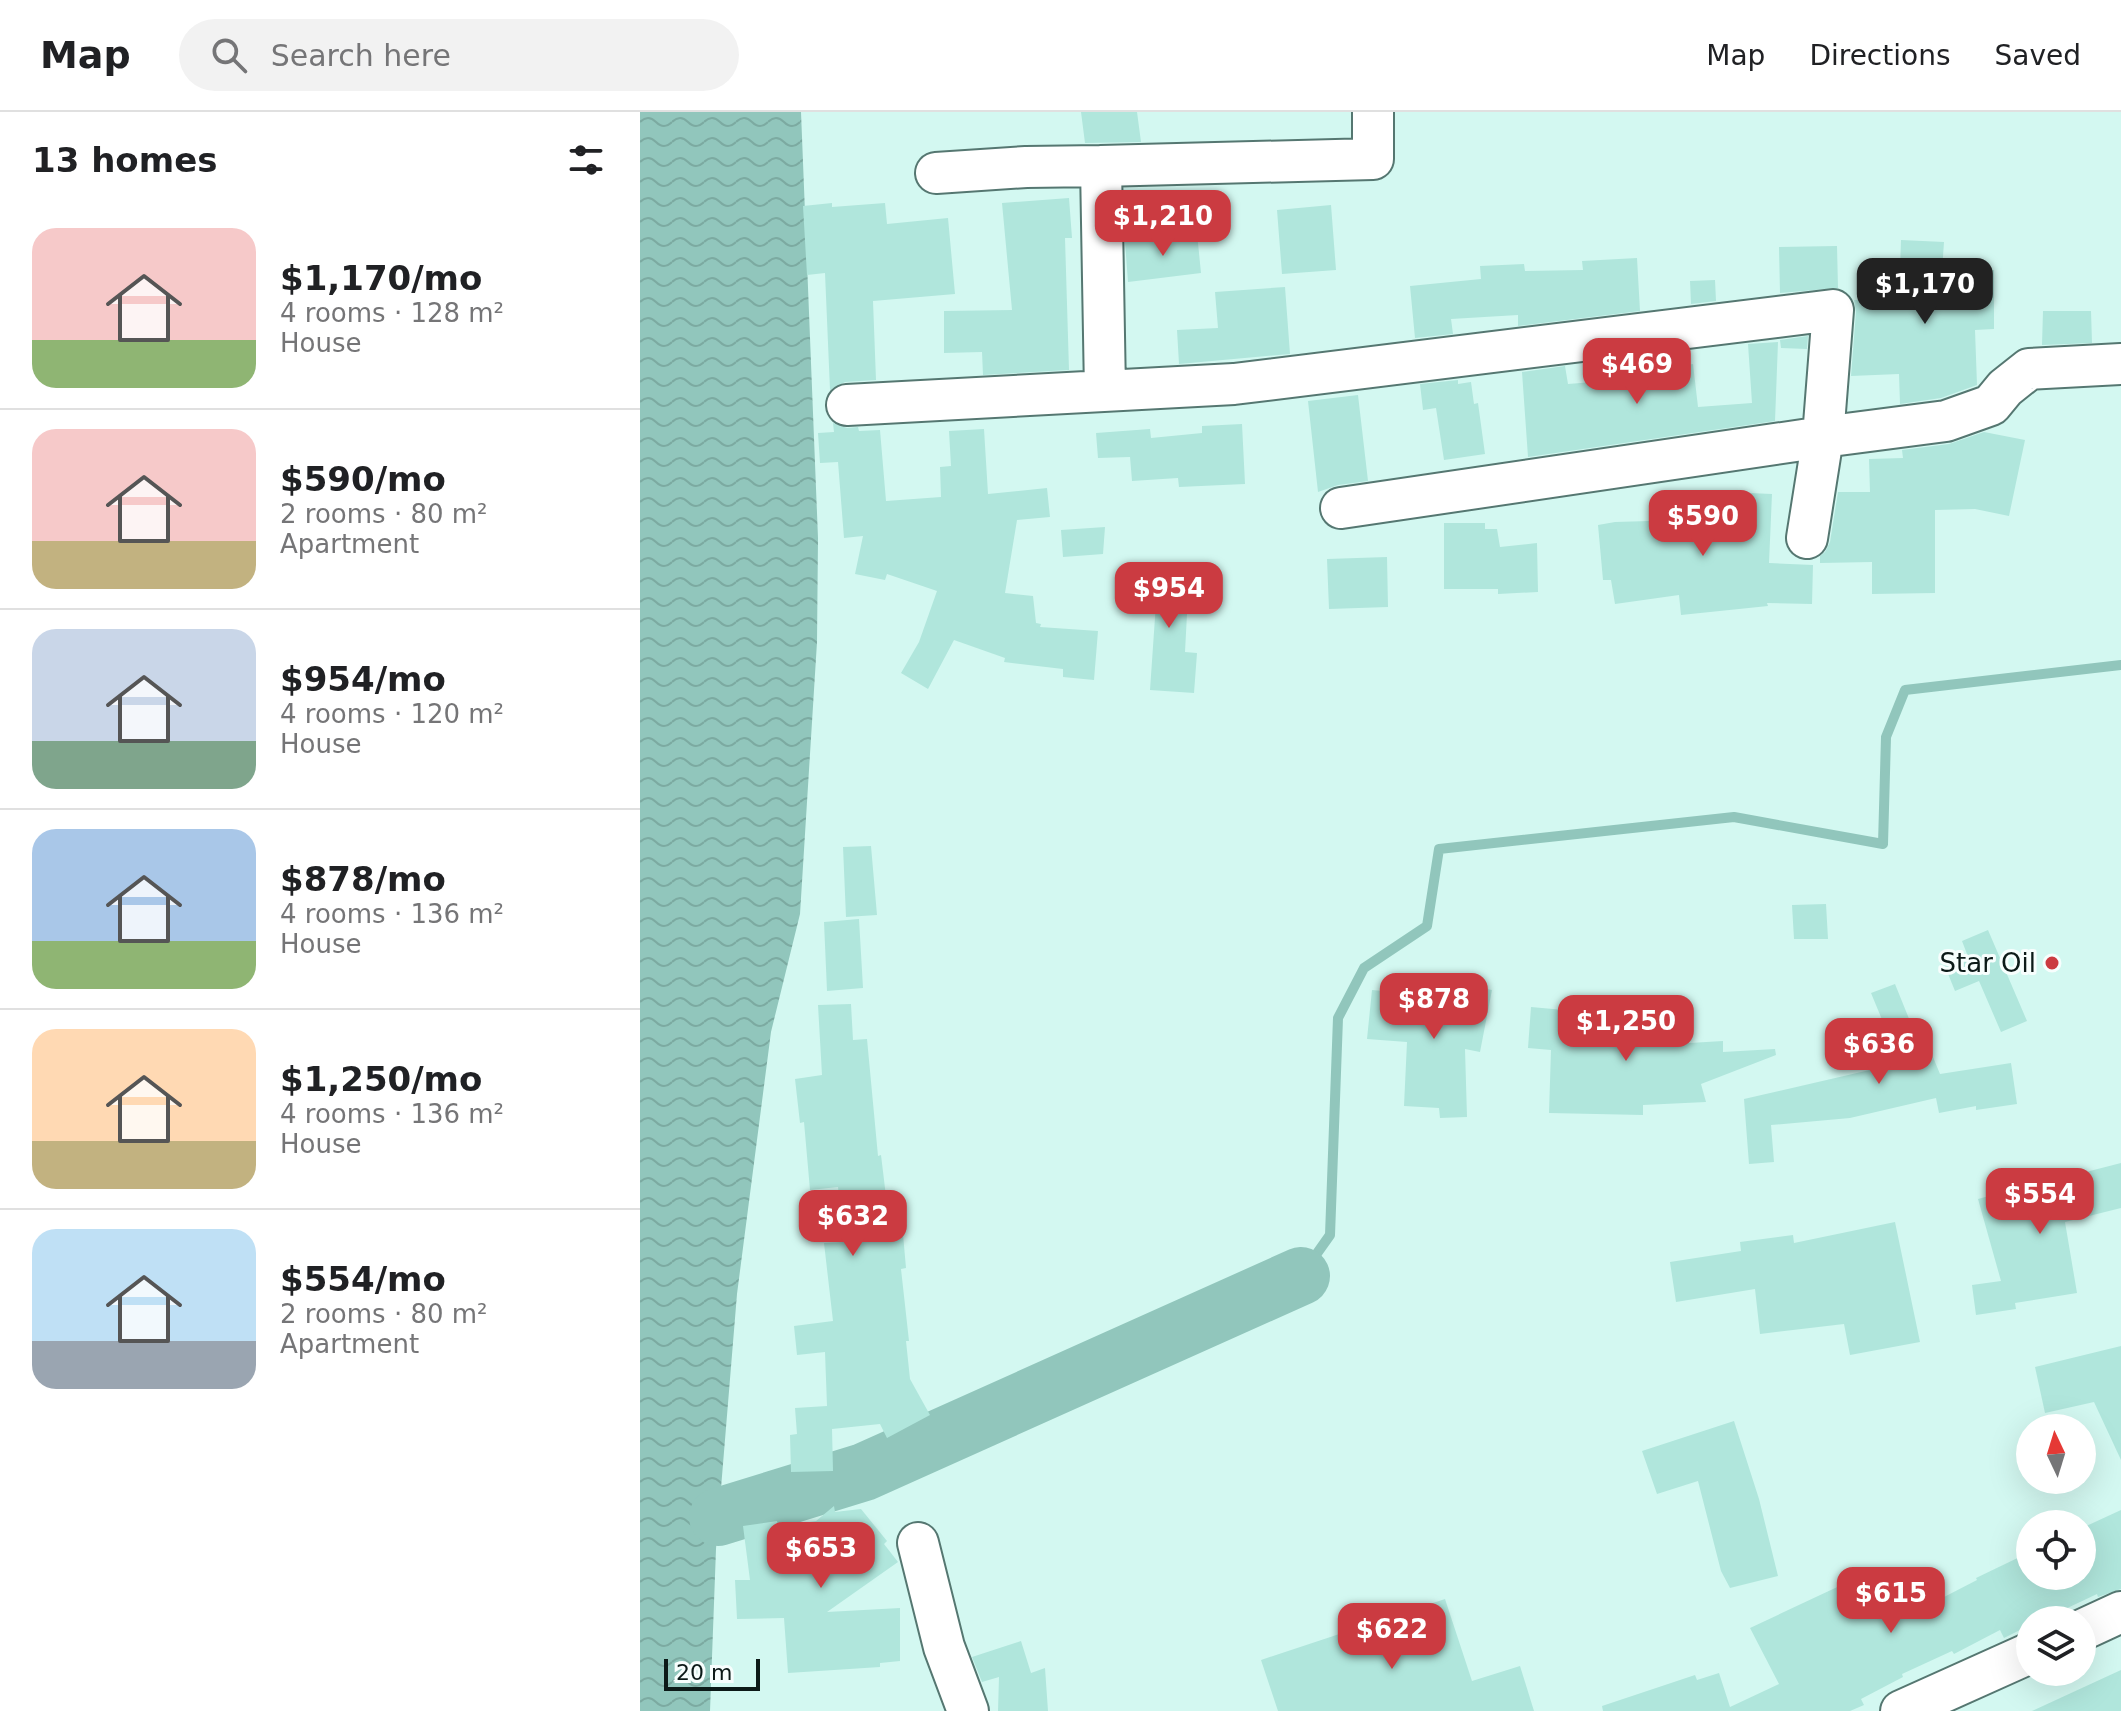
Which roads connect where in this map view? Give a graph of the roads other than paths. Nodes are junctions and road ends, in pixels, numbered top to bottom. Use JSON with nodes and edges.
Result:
{"nodes":[{"id":1,"x":1373,"y":112,"type":"edge"},
{"id":2,"x":1101,"y":166,"type":"junction"},
{"id":3,"x":936,"y":173,"type":"dead end"},
{"id":4,"x":2121,"y":364,"type":"edge"},
{"id":5,"x":1105,"y":391,"type":"junction"},
{"id":6,"x":847,"y":405,"type":"dead end"},
{"id":7,"x":1823,"y":437,"type":"junction"},
{"id":8,"x":1341,"y":508,"type":"dead end"},
{"id":9,"x":1807,"y":538,"type":"dead end"},
{"id":10,"x":918,"y":1543,"type":"dead end"},
{"id":11,"x":2121,"y":1612,"type":"edge"},
{"id":12,"x":2096,"y":1624,"type":"edge"},
{"id":13,"x":2016,"y":1661,"type":"edge"},
{"id":14,"x":1941,"y":1702,"type":"edge"},
{"id":15,"x":968,"y":1711,"type":"edge"},
{"id":16,"x":1901,"y":1711,"type":"edge"}],
"edges":[{"from":1,"to":2,"type":"street"},
{"from":2,"to":3,"type":"street"},
{"from":2,"to":5,"type":"street"},
{"from":4,"to":7,"type":"street"},
{"from":5,"to":6,"type":"street"},
{"from":5,"to":7,"type":"street"},
{"from":7,"to":8,"type":"street"},
{"from":7,"to":9,"type":"street"},
{"from":10,"to":15,"type":"street"},
{"from":11,"to":12,"type":"street"},
{"from":13,"to":14,"type":"street"},
{"from":14,"to":16,"type":"street"}]}
